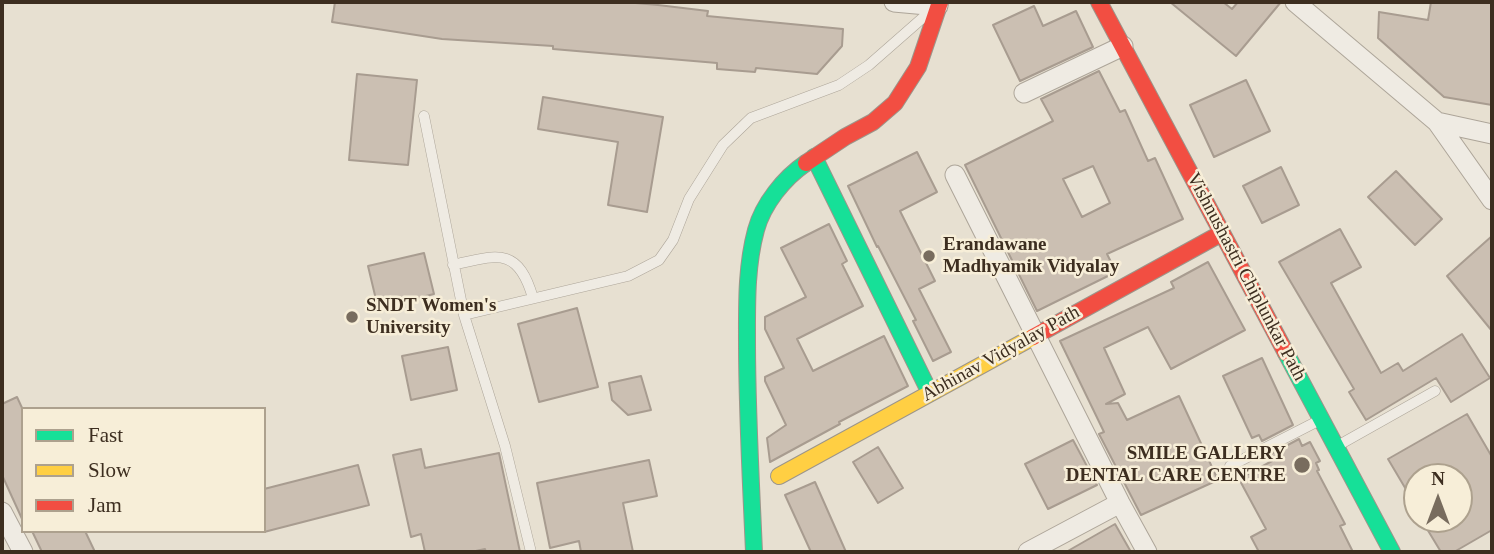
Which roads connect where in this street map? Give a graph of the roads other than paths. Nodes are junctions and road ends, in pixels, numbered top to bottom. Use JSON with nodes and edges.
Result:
{"nodes":[{"id":1,"x":894,"y":2,"type":"edge"},
{"id":2,"x":1100,"y":2,"type":"edge"},
{"id":3,"x":1296,"y":2,"type":"edge"},
{"id":4,"x":945,"y":3,"type":"edge"},
{"id":5,"x":1123,"y":46,"type":"junction"},
{"id":6,"x":1024,"y":93,"type":"dead end"},
{"id":7,"x":424,"y":116,"type":"dead end"},
{"id":8,"x":1437,"y":122,"type":"junction"},
{"id":9,"x":1492,"y":134,"type":"edge"},
{"id":10,"x":814,"y":157,"type":"junction"},
{"id":11,"x":955,"y":175,"type":"dead end"},
{"id":12,"x":1492,"y":201,"type":"edge"},
{"id":13,"x":1222,"y":233,"type":"junction"},
{"id":14,"x":453,"y":265,"type":"junction"},
{"id":15,"x":533,"y":299,"type":"junction"},
{"id":16,"x":464,"y":314,"type":"junction"},
{"id":17,"x":1035,"y":335,"type":"junction"},
{"id":18,"x":1435,"y":391,"type":"dead end"},
{"id":19,"x":930,"y":393,"type":"junction"},
{"id":20,"x":1321,"y":419,"type":"junction"},
{"id":21,"x":1336,"y":447,"type":"junction"},
{"id":22,"x":1230,"y":466,"type":"dead end"},
{"id":23,"x":779,"y":476,"type":"dead end"},
{"id":24,"x":1120,"y":503,"type":"junction"},
{"id":25,"x":2,"y":512,"type":"edge"},
{"id":26,"x":23,"y":552,"type":"edge"},
{"id":27,"x":531,"y":552,"type":"edge"},
{"id":28,"x":754,"y":552,"type":"edge"},
{"id":29,"x":1028,"y":552,"type":"edge"},
{"id":30,"x":1147,"y":552,"type":"edge"},
{"id":31,"x":1392,"y":552,"type":"edge"}],
"edges":[{"from":1,"to":4,"type":"street"},
{"from":2,"to":5,"type":"main road","name":"Vishnushastri Chiplunkar Path"},
{"from":3,"to":8,"type":"street"},
{"from":4,"to":10,"type":"main road"},
{"from":4,"to":15,"type":"lane"},
{"from":5,"to":6,"type":"street"},
{"from":5,"to":13,"type":"main road","name":"Vishnushastri Chiplunkar Path"},
{"from":7,"to":14,"type":"lane"},
{"from":8,"to":9,"type":"street"},
{"from":8,"to":12,"type":"street"},
{"from":10,"to":19,"type":"main road"},
{"from":10,"to":28,"type":"main road"},
{"from":11,"to":17,"type":"street"},
{"from":13,"to":17,"type":"main road","name":"Abhinav Vidyalay Path"},
{"from":13,"to":20,"type":"main road","name":"Vishnushastri Chiplunkar Path"},
{"from":14,"to":15,"type":"lane"},
{"from":14,"to":16,"type":"lane"},
{"from":15,"to":16,"type":"lane"},
{"from":16,"to":27,"type":"lane"},
{"from":17,"to":19,"type":"main road","name":"Abhinav Vidyalay Path"},
{"from":17,"to":24,"type":"street"},
{"from":18,"to":21,"type":"lane"},
{"from":19,"to":23,"type":"main road","name":"Abhinav Vidyalay Path"},
{"from":20,"to":21,"type":"main road","name":"Vishnushastri Chiplunkar Path"},
{"from":20,"to":22,"type":"lane"},
{"from":21,"to":31,"type":"main road","name":"Vishnushastri Chiplunkar Path"},
{"from":24,"to":29,"type":"street"},
{"from":24,"to":30,"type":"street"},
{"from":25,"to":26,"type":"street"}]}
